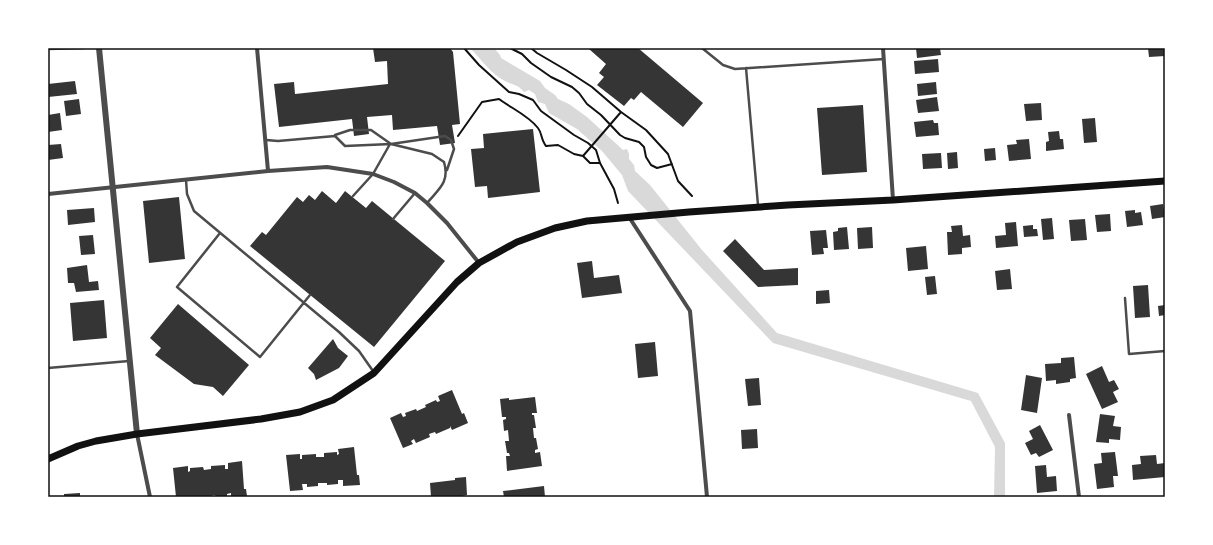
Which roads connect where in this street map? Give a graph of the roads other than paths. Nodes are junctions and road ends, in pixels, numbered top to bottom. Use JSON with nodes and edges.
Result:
{"nodes":[{"id":1,"x":84,"y":48,"type":"edge"},
{"id":2,"x":99,"y":48,"type":"edge"},
{"id":3,"x":257,"y":48,"type":"edge"},
{"id":4,"x":702,"y":48,"type":"edge"},
{"id":5,"x":883,"y":48,"type":"edge"},
{"id":6,"x":48,"y":49,"type":"edge"},
{"id":7,"x":884,"y":59,"type":"junction"},
{"id":8,"x":746,"y":68,"type":"junction"},
{"id":9,"x":335,"y":136,"type":"junction"},
{"id":10,"x":266,"y":140,"type":"junction"},
{"id":11,"x":391,"y":144,"type":"junction"},
{"id":12,"x":268,"y":171,"type":"junction"},
{"id":13,"x":447,"y":171,"type":"junction"},
{"id":14,"x":373,"y":174,"type":"junction"},
{"id":15,"x":186,"y":180,"type":"junction"},
{"id":16,"x":1165,"y":181,"type":"edge"},
{"id":17,"x":113,"y":188,"type":"junction"},
{"id":18,"x":415,"y":193,"type":"junction"},
{"id":19,"x":48,"y":194,"type":"edge"},
{"id":20,"x":353,"y":196,"type":"dead end"},
{"id":21,"x":893,"y":200,"type":"junction"},
{"id":22,"x":428,"y":203,"type":"junction"},
{"id":23,"x":758,"y":207,"type":"junction"},
{"id":24,"x":629,"y":217,"type":"junction"},
{"id":25,"x":393,"y":219,"type":"dead end"},
{"id":26,"x":220,"y":233,"type":"junction"},
{"id":27,"x":479,"y":263,"type":"junction"},
{"id":28,"x":310,"y":295,"type":"dead end"},
{"id":29,"x":1125,"y":298,"type":"dead end"},
{"id":30,"x":304,"y":303,"type":"junction"},
{"id":31,"x":1165,"y":351,"type":"edge"},
{"id":32,"x":130,"y":361,"type":"junction"},
{"id":33,"x":48,"y":368,"type":"edge"},
{"id":34,"x":374,"y":373,"type":"junction"},
{"id":35,"x":1069,"y":415,"type":"dead end"},
{"id":36,"x":137,"y":434,"type":"junction"},
{"id":37,"x":48,"y":459,"type":"edge"},
{"id":38,"x":150,"y":497,"type":"edge"},
{"id":39,"x":707,"y":497,"type":"edge"},
{"id":40,"x":1078,"y":497,"type":"edge"}],
"edges":[{"from":1,"to":6,"type":"lane"},
{"from":2,"to":17,"type":"street"},
{"from":3,"to":10,"type":"street"},
{"from":4,"to":8,"type":"lane"},
{"from":5,"to":7,"type":"street"},
{"from":7,"to":8,"type":"lane"},
{"from":7,"to":21,"type":"street"},
{"from":8,"to":23,"type":"lane"},
{"from":9,"to":10,"type":"lane"},
{"from":9,"to":11,"type":"lane"},
{"from":9,"to":11,"type":"lane"},
{"from":10,"to":12,"type":"street"},
{"from":11,"to":13,"type":"lane"},
{"from":11,"to":13,"type":"lane"},
{"from":11,"to":14,"type":"lane"},
{"from":12,"to":14,"type":"street"},
{"from":12,"to":15,"type":"street"},
{"from":13,"to":22,"type":"lane"},
{"from":14,"to":18,"type":"street"},
{"from":14,"to":20,"type":"lane"},
{"from":15,"to":17,"type":"street"},
{"from":15,"to":26,"type":"lane"},
{"from":16,"to":21,"type":"main road"},
{"from":17,"to":19,"type":"street"},
{"from":17,"to":32,"type":"street"},
{"from":18,"to":22,"type":"street"},
{"from":18,"to":25,"type":"lane"},
{"from":21,"to":23,"type":"main road"},
{"from":22,"to":27,"type":"street"},
{"from":23,"to":24,"type":"main road"},
{"from":24,"to":27,"type":"main road"},
{"from":24,"to":39,"type":"street"},
{"from":26,"to":30,"type":"lane"},
{"from":26,"to":30,"type":"lane"},
{"from":27,"to":34,"type":"main road"},
{"from":28,"to":30,"type":"lane"},
{"from":29,"to":31,"type":"lane"},
{"from":30,"to":34,"type":"lane"},
{"from":32,"to":33,"type":"lane"},
{"from":32,"to":36,"type":"street"},
{"from":34,"to":36,"type":"main road"},
{"from":35,"to":40,"type":"street"},
{"from":36,"to":37,"type":"main road"},
{"from":36,"to":38,"type":"street"}]}
